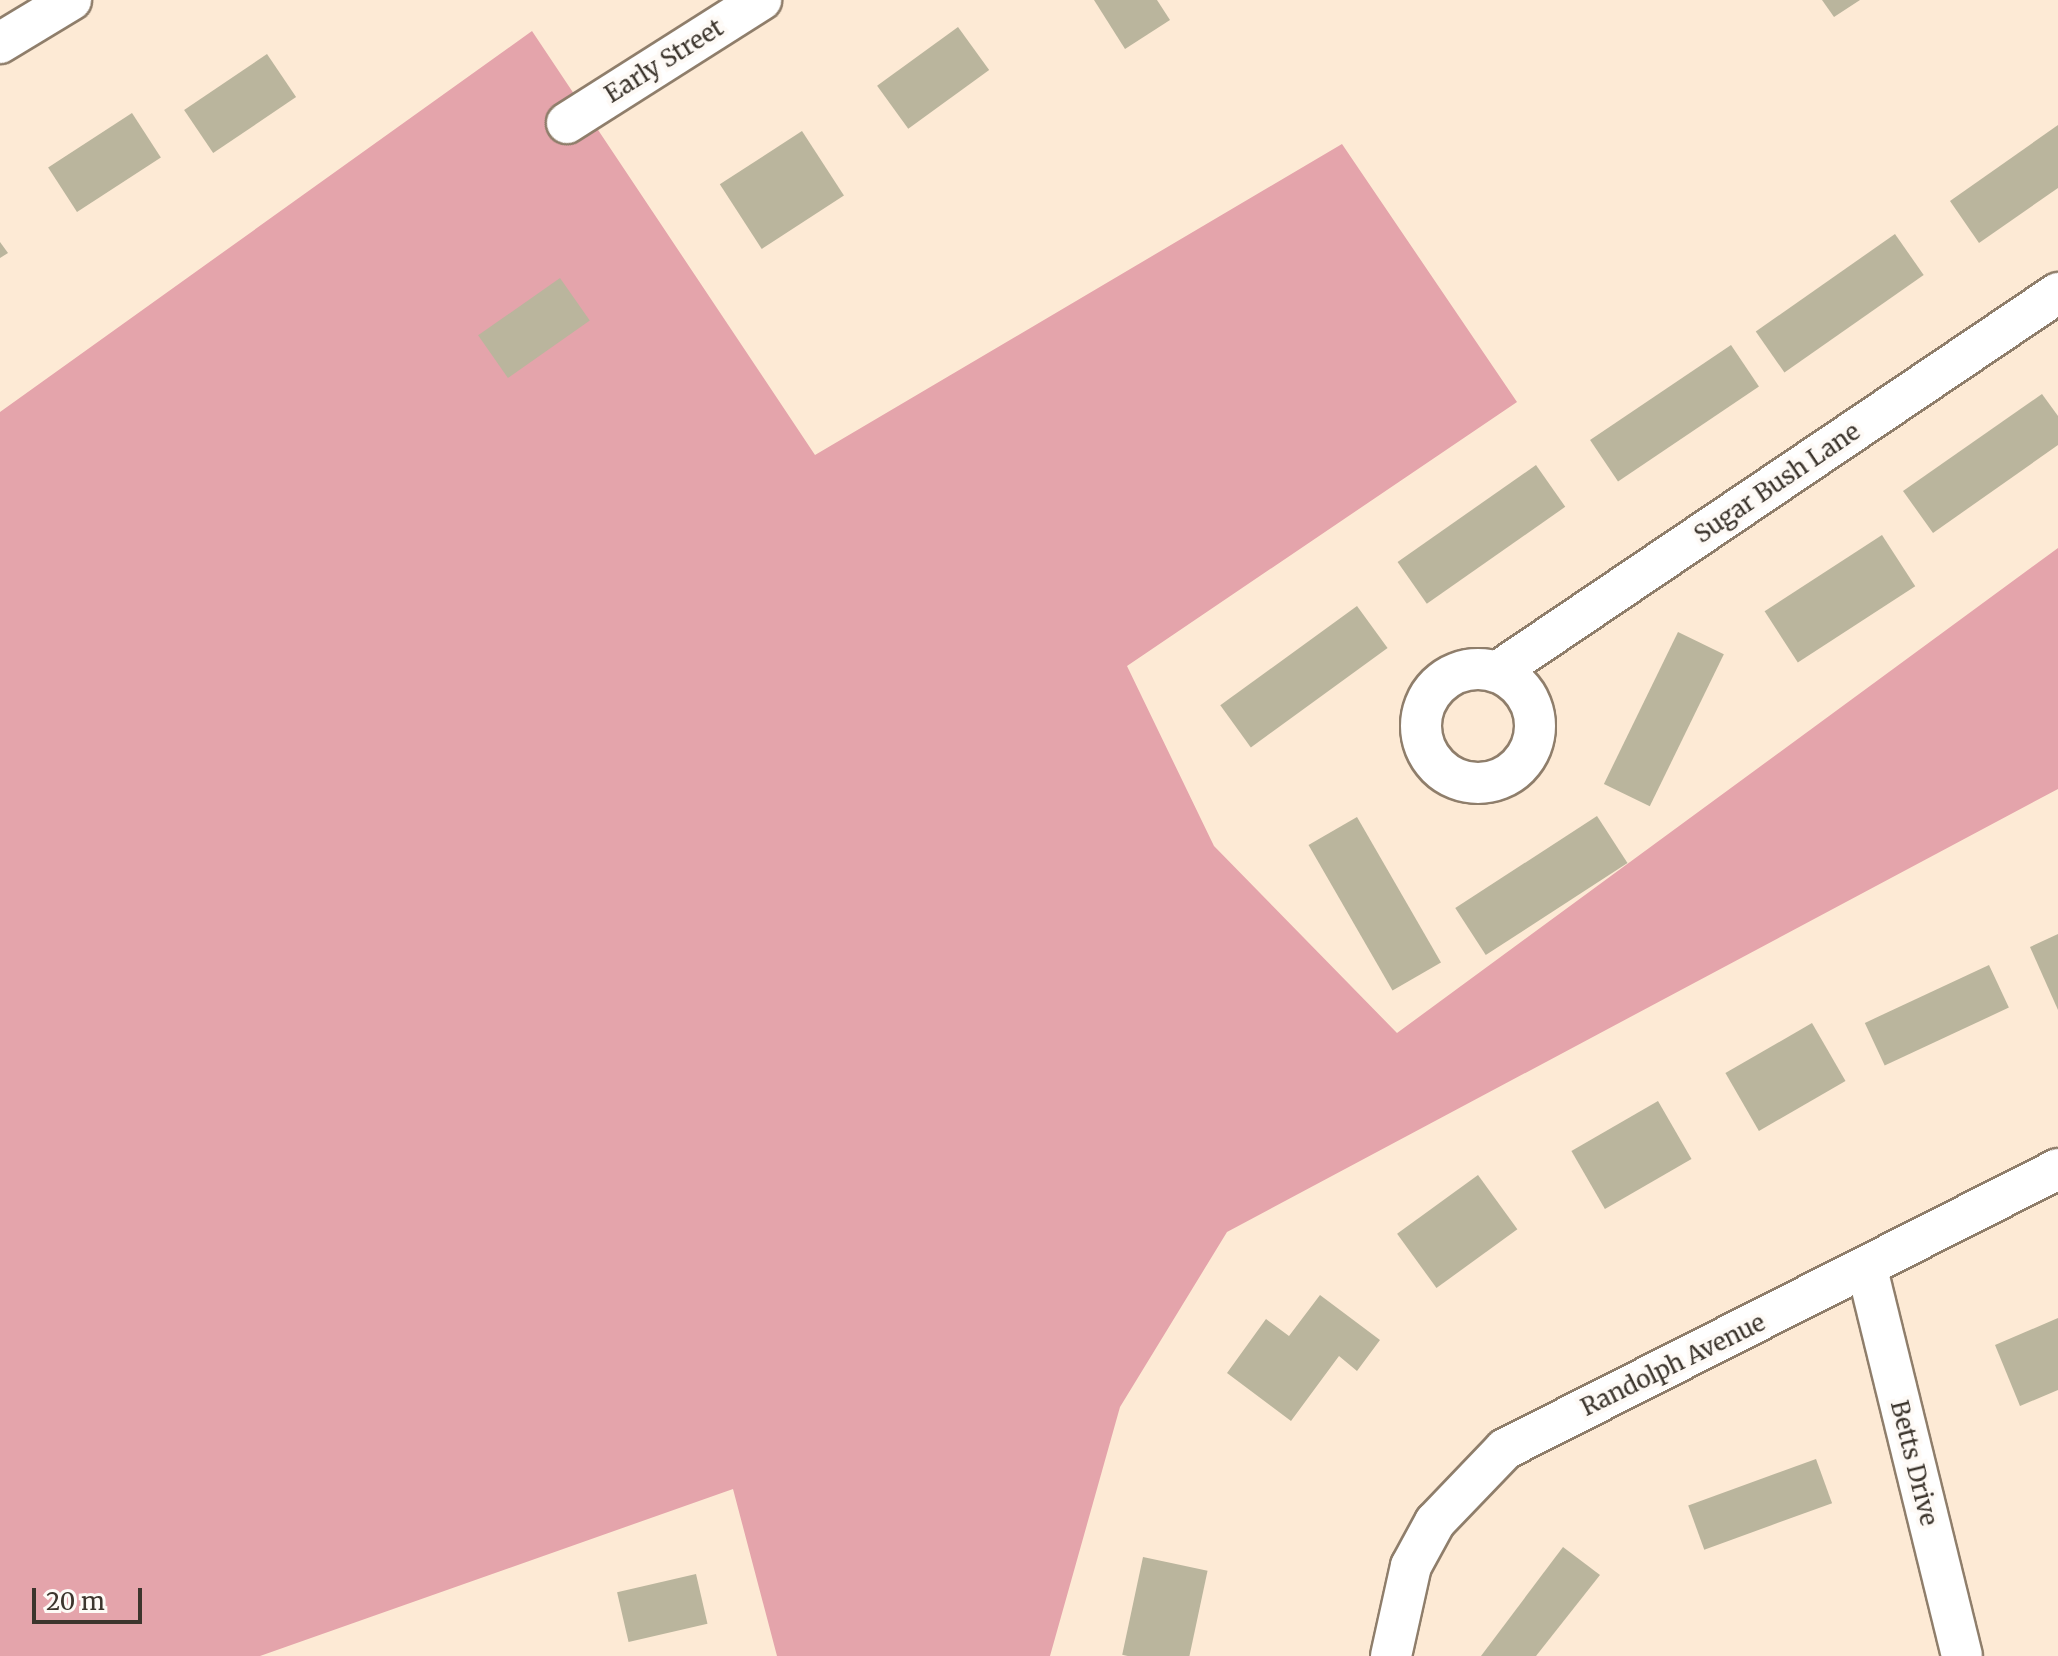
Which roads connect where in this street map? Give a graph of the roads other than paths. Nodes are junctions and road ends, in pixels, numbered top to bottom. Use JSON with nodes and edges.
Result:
{"nodes":[{"id":1,"x":71,"y":0,"type":"edge"},
{"id":2,"x":761,"y":0,"type":"edge"},
{"id":3,"x":1,"y":39,"type":"edge"},
{"id":4,"x":567,"y":123,"type":"dead end"},
{"id":5,"x":2058,"y":293,"type":"edge"},
{"id":6,"x":1497,"y":672,"type":"dead end"},
{"id":7,"x":2058,"y":1169,"type":"edge"},
{"id":8,"x":1867,"y":1269,"type":"junction"},
{"id":9,"x":1391,"y":1656,"type":"edge"},
{"id":10,"x":1962,"y":1656,"type":"edge"}],
"edges":[{"from":1,"to":3,"type":"street"},
{"from":2,"to":4,"type":"street","name":"Early Street"},
{"from":5,"to":6,"type":"street","name":"Sugar Bush Lane"},
{"from":7,"to":8,"type":"street","name":"Randolph Avenue"},
{"from":8,"to":9,"type":"street","name":"Randolph Avenue"},
{"from":8,"to":10,"type":"street","name":"Betts Drive"}]}
